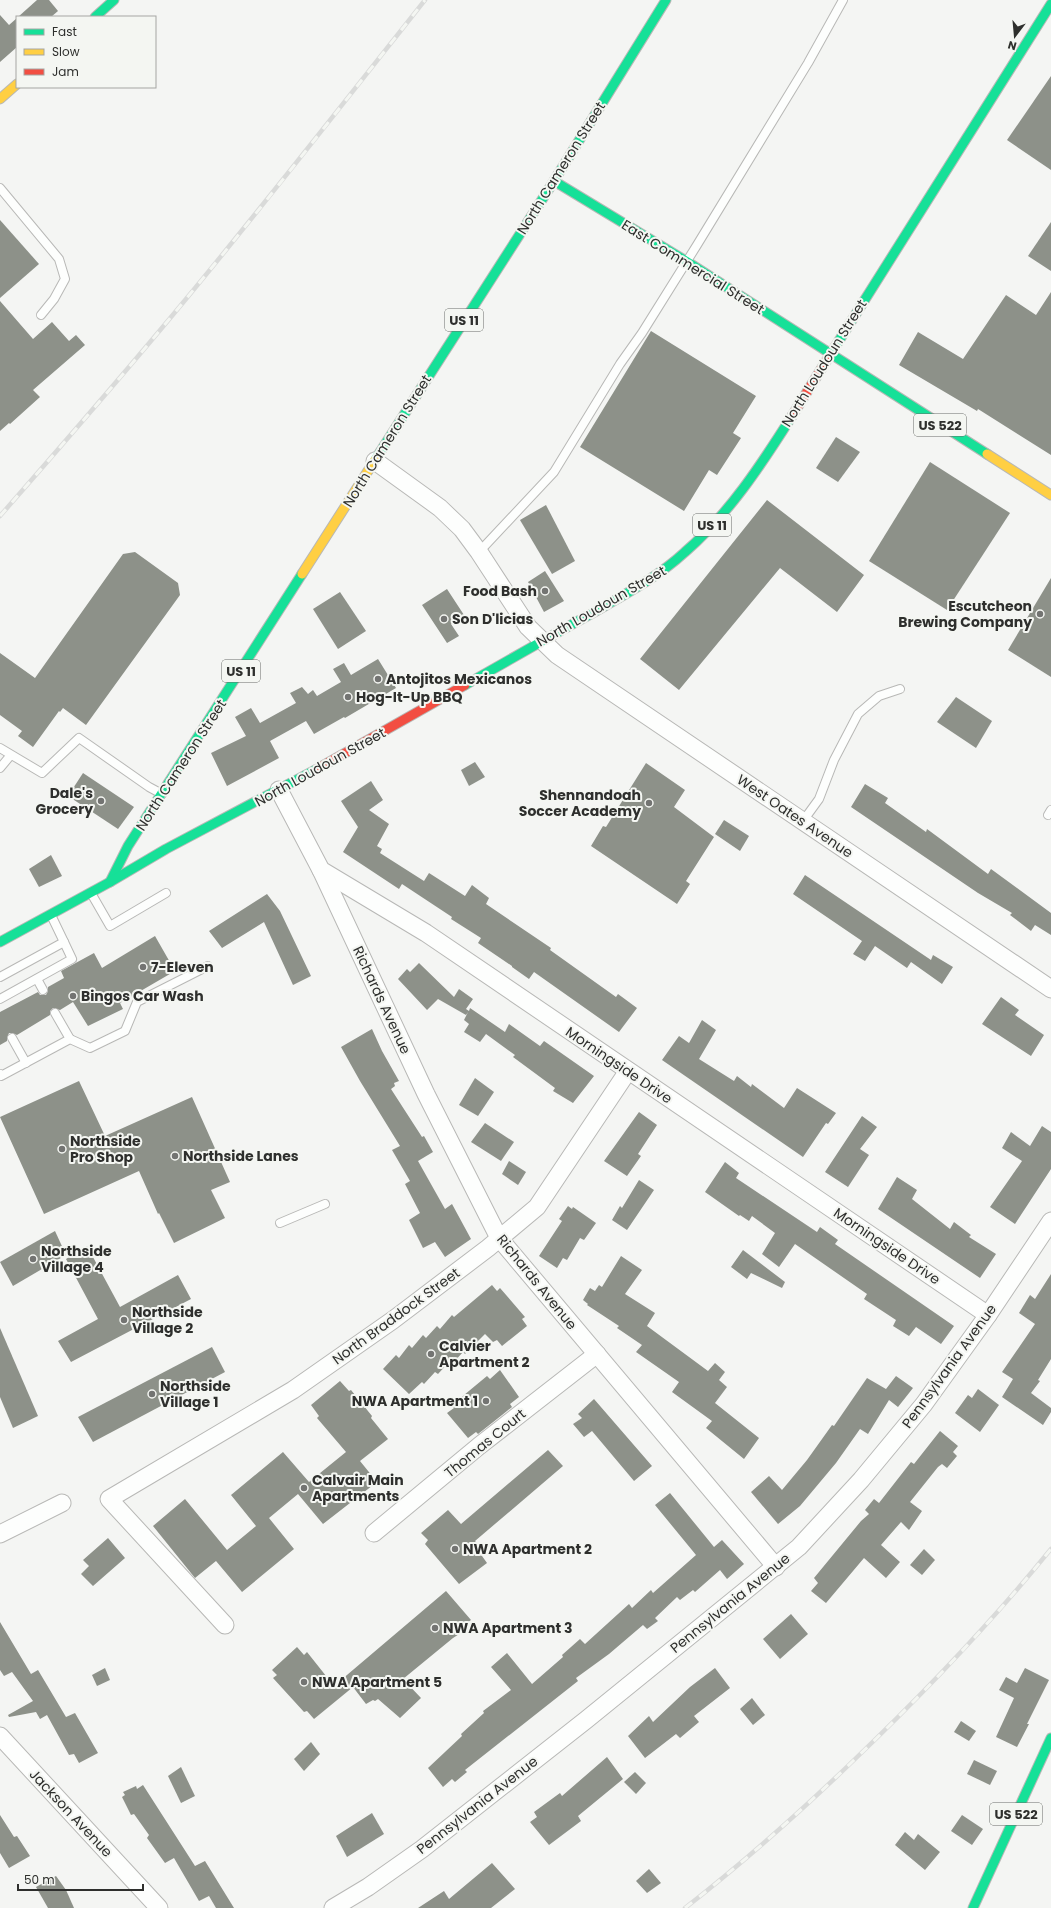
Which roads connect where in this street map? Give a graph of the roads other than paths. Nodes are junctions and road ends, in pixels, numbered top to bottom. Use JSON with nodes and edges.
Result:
{"nodes":[{"id":1,"x":114,"y":0,"type":"edge"},
{"id":2,"x":666,"y":0,"type":"edge"},
{"id":3,"x":843,"y":0,"type":"edge"},
{"id":4,"x":1051,"y":4,"type":"edge"},
{"id":5,"x":95,"y":16,"type":"edge"},
{"id":6,"x":16,"y":85,"type":"edge"},
{"id":7,"x":0,"y":99,"type":"edge"},
{"id":8,"x":554,"y":181,"type":"junction"},
{"id":9,"x":0,"y":188,"type":"edge"},
{"id":10,"x":686,"y":261,"type":"junction"},
{"id":11,"x":41,"y":315,"type":"dead end"},
{"id":12,"x":830,"y":355,"type":"junction"},
{"id":13,"x":375,"y":461,"type":"junction"},
{"id":14,"x":1051,"y":495,"type":"edge"},
{"id":15,"x":479,"y":552,"type":"junction"},
{"id":16,"x":541,"y":641,"type":"junction"},
{"id":17,"x":900,"y":689,"type":"dead end"},
{"id":18,"x":0,"y":748,"type":"edge"},
{"id":19,"x":10,"y":756,"type":"junction"},
{"id":20,"x":0,"y":768,"type":"edge"},
{"id":21,"x":279,"y":790,"type":"junction"},
{"id":22,"x":162,"y":794,"type":"junction"},
{"id":23,"x":803,"y":822,"type":"junction"},
{"id":24,"x":132,"y":840,"type":"junction"},
{"id":25,"x":142,"y":855,"type":"junction"},
{"id":26,"x":320,"y":870,"type":"junction"},
{"id":27,"x":110,"y":882,"type":"junction"},
{"id":28,"x":91,"y":893,"type":"junction"},
{"id":29,"x":166,"y":893,"type":"dead end"},
{"id":30,"x":51,"y":915,"type":"junction"},
{"id":31,"x":0,"y":942,"type":"edge"},
{"id":32,"x":64,"y":942,"type":"junction"},
{"id":33,"x":208,"y":966,"type":"dead end"},
{"id":34,"x":0,"y":977,"type":"edge"},
{"id":35,"x":37,"y":979,"type":"junction"},
{"id":36,"x":1051,"y":989,"type":"edge"},
{"id":37,"x":42,"y":990,"type":"dead end"},
{"id":38,"x":0,"y":999,"type":"edge"},
{"id":39,"x":55,"y":1013,"type":"dead end"},
{"id":40,"x":12,"y":1038,"type":"dead end"},
{"id":41,"x":70,"y":1039,"type":"junction"},
{"id":42,"x":26,"y":1063,"type":"junction"},
{"id":43,"x":628,"y":1071,"type":"junction"},
{"id":44,"x":0,"y":1074,"type":"edge"},
{"id":45,"x":325,"y":1204,"type":"dead end"},
{"id":46,"x":1051,"y":1221,"type":"edge"},
{"id":47,"x":280,"y":1224,"type":"dead end"},
{"id":48,"x":499,"y":1238,"type":"junction"},
{"id":49,"x":988,"y":1315,"type":"junction"},
{"id":50,"x":597,"y":1354,"type":"junction"},
{"id":51,"x":62,"y":1503,"type":"dead end"},
{"id":52,"x":374,"y":1533,"type":"dead end"},
{"id":53,"x":0,"y":1534,"type":"edge"},
{"id":54,"x":776,"y":1567,"type":"junction"},
{"id":55,"x":225,"y":1625,"type":"dead end"},
{"id":56,"x":0,"y":1736,"type":"edge"},
{"id":57,"x":1051,"y":1738,"type":"edge"},
{"id":58,"x":982,"y":1889,"type":"junction"},
{"id":59,"x":159,"y":1908,"type":"edge"},
{"id":60,"x":333,"y":1908,"type":"edge"},
{"id":61,"x":973,"y":1908,"type":"edge"},
{"id":62,"x":976,"y":1908,"type":"edge"}],
"edges":[{"from":1,"to":5,"type":"main road"},
{"from":2,"to":8,"type":"main road","name":"North Cameron Street","number":"US 11"},
{"from":3,"to":10,"type":"lane"},
{"from":4,"to":12,"type":"main road","name":"North Loudoun Street"},
{"from":6,"to":7,"type":"main road"},
{"from":8,"to":10,"type":"main road","name":"East Commercial Street"},
{"from":8,"to":13,"type":"main road","name":"North Cameron Street","number":"US 11"},
{"from":9,"to":11,"type":"lane"},
{"from":10,"to":12,"type":"main road","name":"East Commercial Street"},
{"from":10,"to":15,"type":"lane"},
{"from":12,"to":14,"type":"main road","number":"US 522"},
{"from":12,"to":16,"type":"main road","name":"North Loudoun Street","number":"US 11"},
{"from":13,"to":15,"type":"street","name":"West Oates Avenue"},
{"from":13,"to":22,"type":"main road","name":"North Cameron Street","number":"US 11"},
{"from":15,"to":16,"type":"street","name":"West Oates Avenue"},
{"from":16,"to":21,"type":"main road","name":"North Loudoun Street","number":"US 11"},
{"from":16,"to":23,"type":"street","name":"West Oates Avenue"},
{"from":17,"to":23,"type":"lane"},
{"from":18,"to":19,"type":"lane"},
{"from":19,"to":20,"type":"lane"},
{"from":19,"to":22,"type":"lane"},
{"from":21,"to":25,"type":"main road","name":"North Loudoun Street","number":"US 11"},
{"from":21,"to":26,"type":"street"},
{"from":22,"to":24,"type":"main road","name":"North Cameron Street","number":"US 11"},
{"from":23,"to":36,"type":"street","name":"West Oates Avenue"},
{"from":24,"to":25,"type":"main road"},
{"from":24,"to":27,"type":"main road","name":"North Cameron Street","number":"US 11"},
{"from":25,"to":27,"type":"main road","name":"North Loudoun Street","number":"US 11"},
{"from":26,"to":43,"type":"street","name":"Morningside Drive"},
{"from":26,"to":48,"type":"street","name":"Richards Avenue"},
{"from":27,"to":28,"type":"main road","name":"North Loudoun Street","number":"US 11"},
{"from":28,"to":29,"type":"lane"},
{"from":28,"to":30,"type":"main road","name":"North Loudoun Street","number":"US 11"},
{"from":30,"to":31,"type":"main road","name":"North Loudoun Street","number":"US 11"},
{"from":30,"to":32,"type":"lane"},
{"from":32,"to":34,"type":"lane"},
{"from":32,"to":35,"type":"lane"},
{"from":33,"to":41,"type":"lane"},
{"from":35,"to":37,"type":"lane"},
{"from":35,"to":38,"type":"lane"},
{"from":39,"to":41,"type":"lane"},
{"from":40,"to":42,"type":"lane"},
{"from":41,"to":42,"type":"lane"},
{"from":42,"to":44,"type":"lane"},
{"from":43,"to":48,"type":"street","name":"North Braddock Street"},
{"from":43,"to":49,"type":"street","name":"Morningside Drive"},
{"from":45,"to":47,"type":"lane"},
{"from":46,"to":49,"type":"street","name":"Pennsylvania Avenue"},
{"from":48,"to":50,"type":"street","name":"Richards Avenue"},
{"from":48,"to":55,"type":"street","name":"North Braddock Street"},
{"from":49,"to":54,"type":"street","name":"Pennsylvania Avenue"},
{"from":50,"to":52,"type":"street","name":"Thomas Court"},
{"from":50,"to":54,"type":"street","name":"Richards Avenue"},
{"from":51,"to":53,"type":"street"},
{"from":54,"to":60,"type":"street","name":"Pennsylvania Avenue"},
{"from":56,"to":59,"type":"street","name":"Jackson Avenue"},
{"from":57,"to":58,"type":"main road","number":"US 522"},
{"from":58,"to":61,"type":"main road","number":"US 522"},
{"from":58,"to":62,"type":"main road","number":"US 522"}]}
